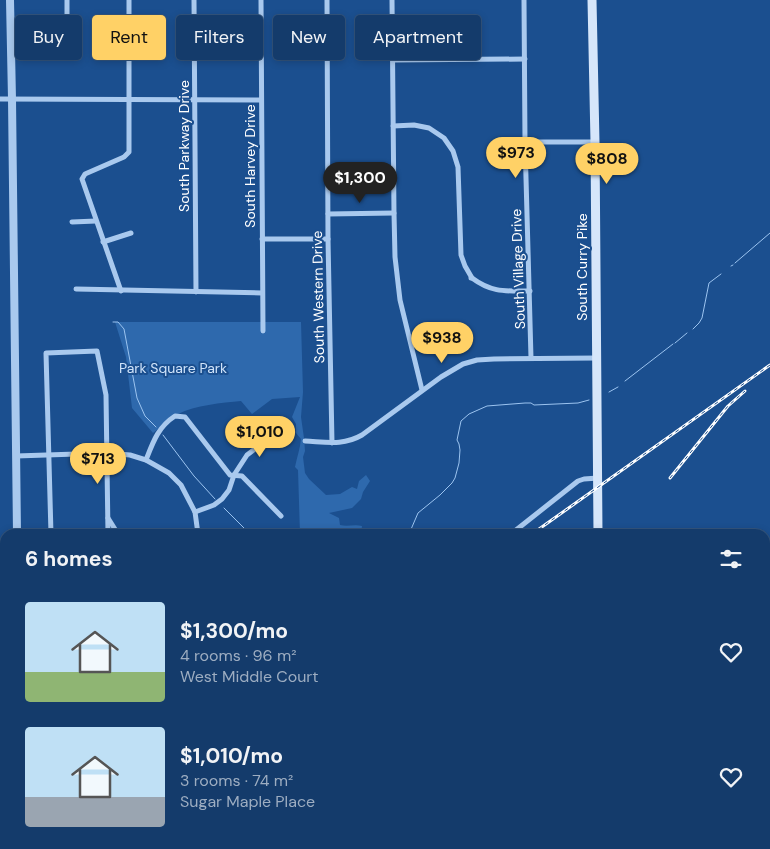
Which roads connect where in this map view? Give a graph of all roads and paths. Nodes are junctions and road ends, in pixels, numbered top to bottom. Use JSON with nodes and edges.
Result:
{"nodes":[{"id":1,"x":10,"y":0,"type":"edge"},
{"id":2,"x":66,"y":0,"type":"edge"},
{"id":3,"x":128,"y":0,"type":"edge"},
{"id":4,"x":194,"y":0,"type":"edge"},
{"id":5,"x":261,"y":0,"type":"edge"},
{"id":6,"x":327,"y":0,"type":"edge"},
{"id":7,"x":392,"y":0,"type":"edge"},
{"id":8,"x":524,"y":0,"type":"edge"},
{"id":9,"x":592,"y":0,"type":"edge"},
{"id":10,"x":66,"y":15,"type":"edge"},
{"id":11,"x":392,"y":15,"type":"edge"},
{"id":12,"x":481,"y":59,"type":"edge"},
{"id":13,"x":525,"y":59,"type":"junction"},
{"id":14,"x":393,"y":60,"type":"edge"},
{"id":15,"x":0,"y":99,"type":"edge"},
{"id":16,"x":12,"y":99,"type":"junction"},
{"id":17,"x":129,"y":100,"type":"junction"},
{"id":18,"x":195,"y":100,"type":"junction"},
{"id":19,"x":261,"y":100,"type":"junction"},
{"id":20,"x":393,"y":126,"type":"junction"},
{"id":21,"x":525,"y":142,"type":"junction"},
{"id":22,"x":595,"y":142,"type":"junction"},
{"id":23,"x":394,"y":213,"type":"junction"},
{"id":24,"x":328,"y":214,"type":"junction"},
{"id":25,"x":72,"y":222,"type":"dead end"},
{"id":26,"x":96,"y":222,"type":"junction"},
{"id":27,"x":130,"y":232,"type":"dead end"},
{"id":28,"x":262,"y":239,"type":"junction"},
{"id":29,"x":328,"y":239,"type":"junction"},
{"id":30,"x":103,"y":242,"type":"junction"},
{"id":31,"x":76,"y":289,"type":"dead end"},
{"id":32,"x":121,"y":290,"type":"junction"},
{"id":33,"x":530,"y":291,"type":"junction"},
{"id":34,"x":196,"y":292,"type":"junction"},
{"id":35,"x":262,"y":293,"type":"junction"},
{"id":36,"x":263,"y":331,"type":"dead end"},
{"id":37,"x":531,"y":358,"type":"junction"},
{"id":38,"x":596,"y":358,"type":"junction"},
{"id":39,"x":422,"y":390,"type":"junction"},
{"id":40,"x":276,"y":433,"type":"dead end"},
{"id":41,"x":305,"y":441,"type":"dead end"},
{"id":42,"x":332,"y":443,"type":"junction"},
{"id":43,"x":107,"y":454,"type":"junction"},
{"id":44,"x":16,"y":456,"type":"junction"},
{"id":45,"x":49,"y":456,"type":"junction"},
{"id":46,"x":146,"y":460,"type":"junction"},
{"id":47,"x":234,"y":475,"type":"junction"},
{"id":48,"x":598,"y":478,"type":"junction"},
{"id":49,"x":195,"y":512,"type":"junction"},
{"id":50,"x":281,"y":516,"type":"dead end"},
{"id":51,"x":108,"y":517,"type":"junction"},
{"id":52,"x":16,"y":529,"type":"edge"},
{"id":53,"x":51,"y":529,"type":"edge"},
{"id":54,"x":108,"y":529,"type":"edge"},
{"id":55,"x":115,"y":529,"type":"edge"},
{"id":56,"x":197,"y":529,"type":"edge"},
{"id":57,"x":517,"y":529,"type":"edge"},
{"id":58,"x":598,"y":529,"type":"edge"}],
"edges":[{"from":1,"to":16,"type":"street"},
{"from":2,"to":10,"type":"street"},
{"from":3,"to":17,"type":"street"},
{"from":4,"to":18,"type":"street","name":"South Parkway Drive"},
{"from":5,"to":19,"type":"street","name":"South Harvey Drive"},
{"from":6,"to":24,"type":"street","name":"South Western Drive"},
{"from":7,"to":11,"type":"street"},
{"from":8,"to":13,"type":"street","name":"South Village Drive"},
{"from":9,"to":22,"type":"main road","name":"South Curry Pike"},
{"from":12,"to":13,"type":"street"},
{"from":13,"to":21,"type":"street","name":"South Village Drive"},
{"from":14,"to":20,"type":"street"},
{"from":15,"to":16,"type":"street"},
{"from":16,"to":17,"type":"street"},
{"from":16,"to":44,"type":"street"},
{"from":17,"to":18,"type":"street"},
{"from":17,"to":26,"type":"street"},
{"from":18,"to":19,"type":"street"},
{"from":18,"to":34,"type":"street","name":"South Parkway Drive"},
{"from":19,"to":28,"type":"street","name":"South Harvey Drive"},
{"from":20,"to":23,"type":"street"},
{"from":20,"to":33,"type":"street"},
{"from":21,"to":22,"type":"street"},
{"from":21,"to":33,"type":"street","name":"South Village Drive"},
{"from":22,"to":38,"type":"main road","name":"South Curry Pike"},
{"from":23,"to":24,"type":"street"},
{"from":23,"to":39,"type":"street"},
{"from":24,"to":29,"type":"street","name":"South Western Drive"},
{"from":25,"to":26,"type":"street"},
{"from":26,"to":30,"type":"street"},
{"from":27,"to":30,"type":"street"},
{"from":28,"to":29,"type":"street"},
{"from":28,"to":35,"type":"street","name":"South Harvey Drive"},
{"from":29,"to":42,"type":"street","name":"South Western Drive"},
{"from":30,"to":32,"type":"street"},
{"from":31,"to":32,"type":"street"},
{"from":32,"to":34,"type":"street"},
{"from":33,"to":37,"type":"street","name":"South Village Drive"},
{"from":34,"to":35,"type":"street"},
{"from":35,"to":36,"type":"street","name":"South Harvey Drive"},
{"from":37,"to":38,"type":"street"},
{"from":37,"to":39,"type":"street"},
{"from":38,"to":48,"type":"main road","name":"South Curry Pike"},
{"from":39,"to":42,"type":"street"},
{"from":40,"to":47,"type":"street"},
{"from":41,"to":42,"type":"street"},
{"from":43,"to":45,"type":"street"},
{"from":43,"to":45,"type":"street"},
{"from":43,"to":46,"type":"street"},
{"from":43,"to":51,"type":"street"},
{"from":44,"to":45,"type":"street"},
{"from":44,"to":52,"type":"street"},
{"from":45,"to":53,"type":"street"},
{"from":46,"to":47,"type":"street"},
{"from":46,"to":49,"type":"street"},
{"from":47,"to":49,"type":"street"},
{"from":47,"to":50,"type":"street"},
{"from":48,"to":57,"type":"street"},
{"from":48,"to":58,"type":"main road","name":"South Curry Pike"},
{"from":49,"to":56,"type":"street"},
{"from":51,"to":54,"type":"street"},
{"from":51,"to":55,"type":"street"}]}
